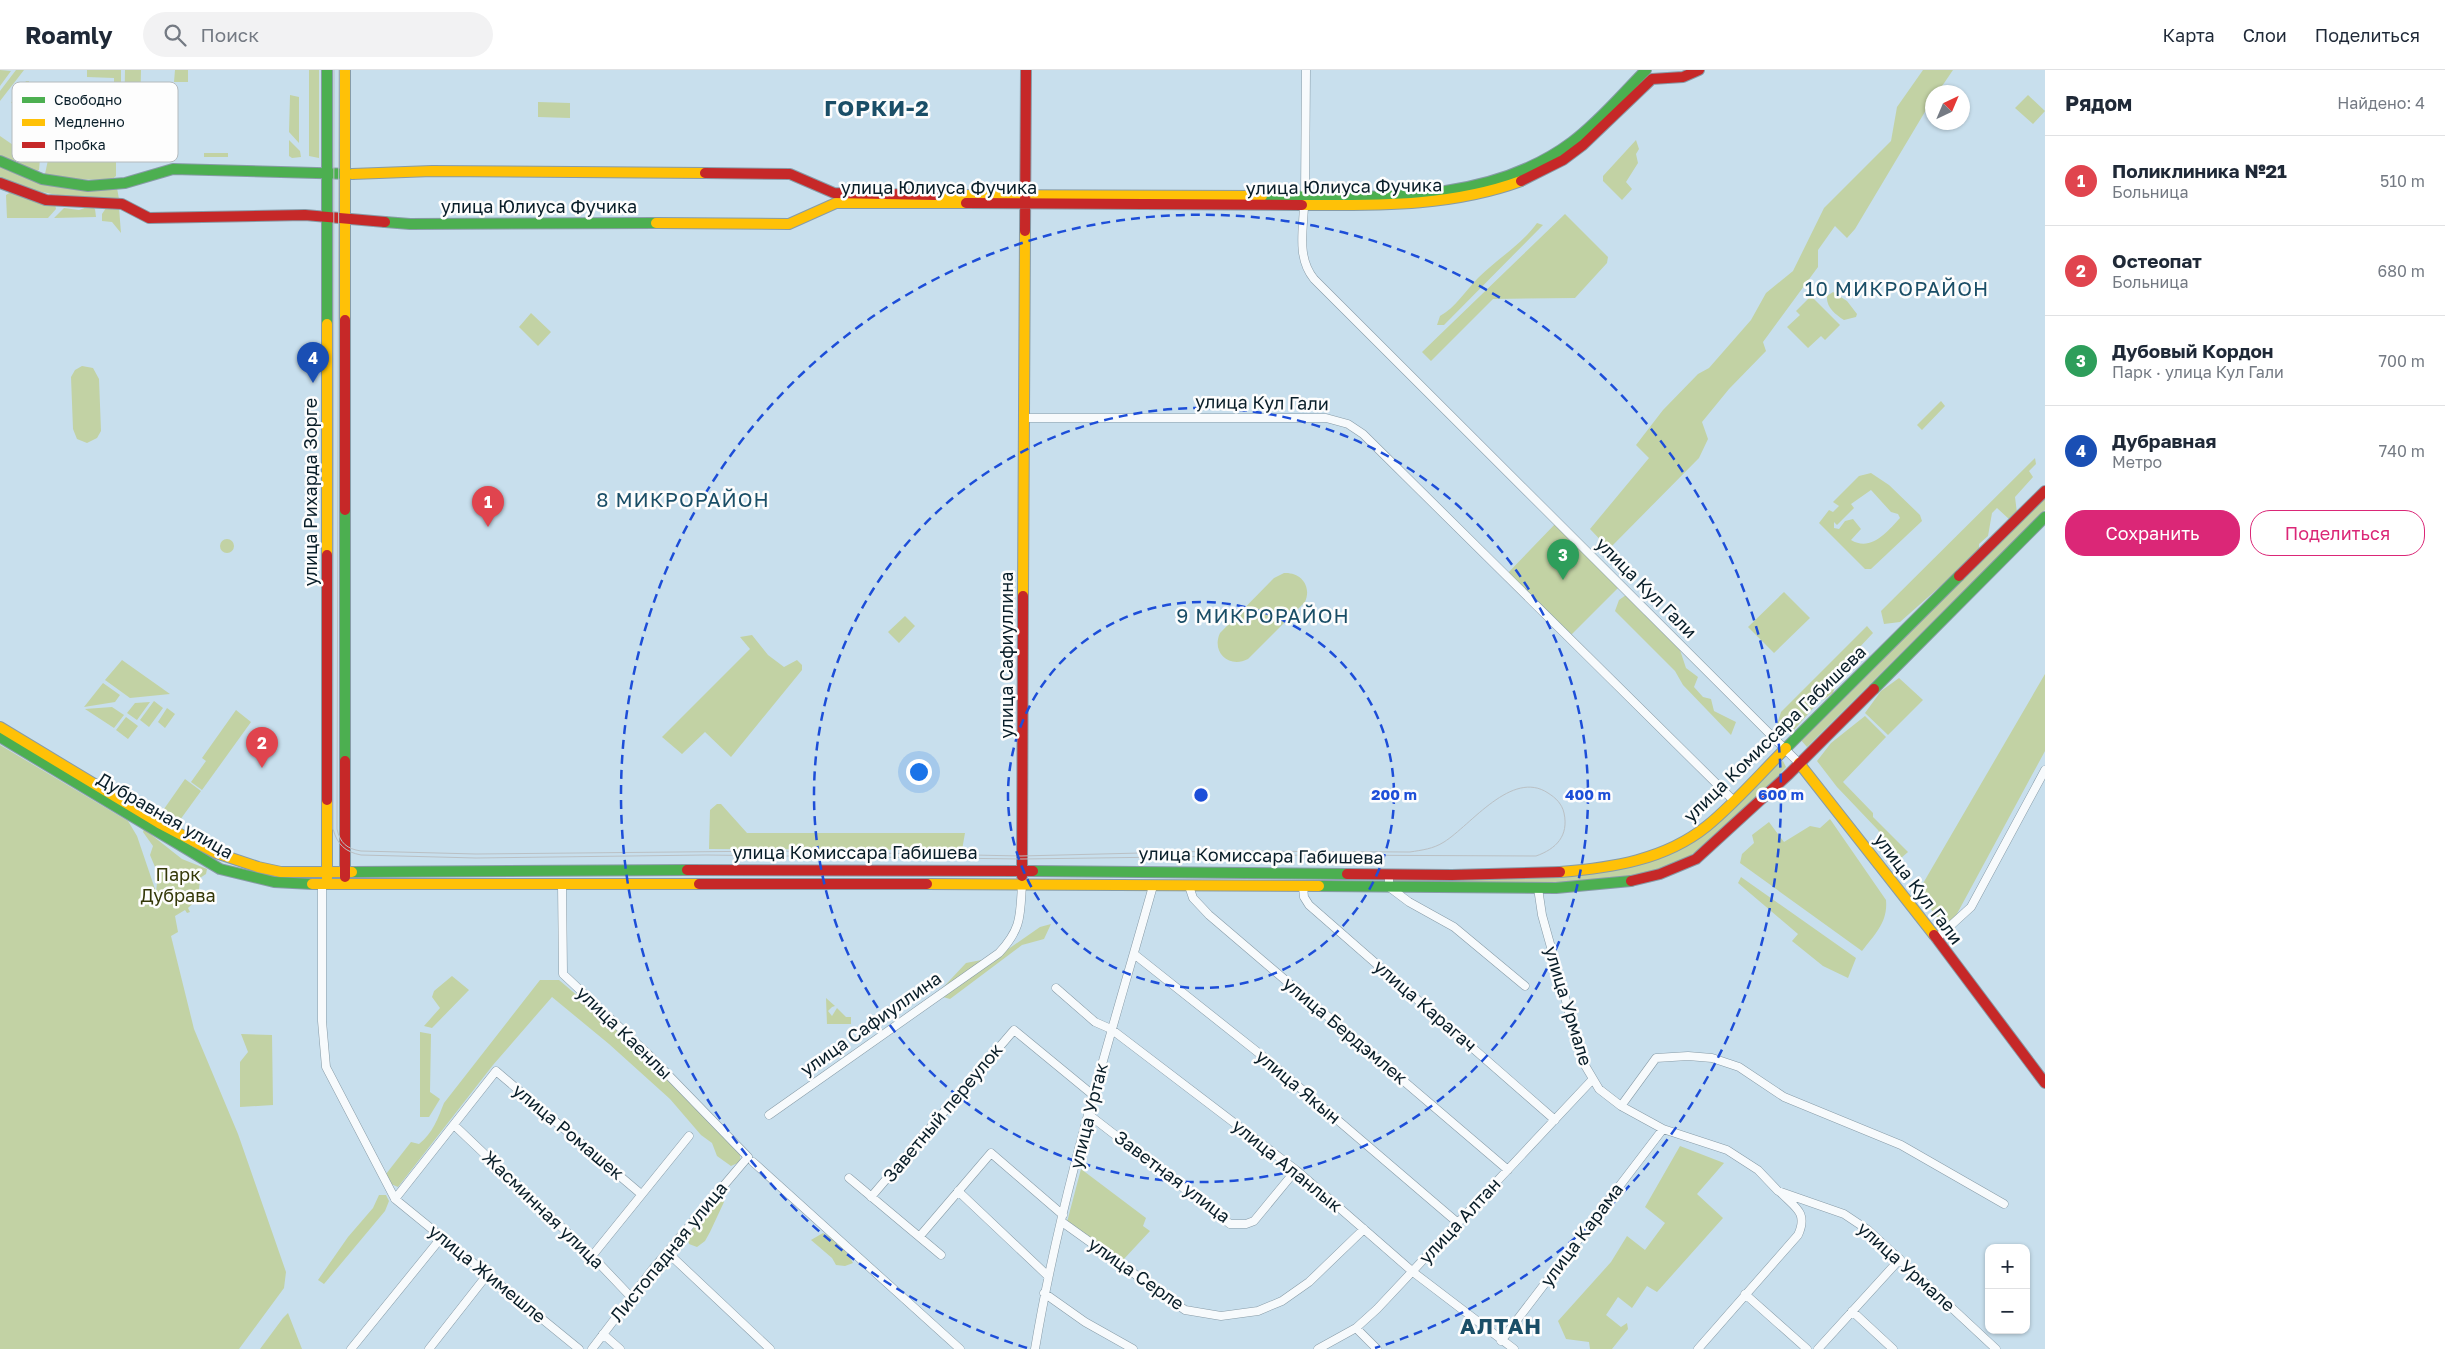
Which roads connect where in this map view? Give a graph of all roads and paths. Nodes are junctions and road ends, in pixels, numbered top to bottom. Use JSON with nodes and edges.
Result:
{"nodes":[{"id":1,"x":327,"y":70,"type":"edge"},
{"id":2,"x":345,"y":70,"type":"edge"},
{"id":3,"x":1026,"y":70,"type":"edge"},
{"id":4,"x":1306,"y":70,"type":"edge"},
{"id":5,"x":1646,"y":70,"type":"edge"},
{"id":6,"x":1699,"y":70,"type":"edge"},
{"id":7,"x":1652,"y":75,"type":"edge"},
{"id":8,"x":0,"y":161,"type":"edge"},
{"id":9,"x":327,"y":173,"type":"junction"},
{"id":10,"x":344,"y":174,"type":"junction"},
{"id":11,"x":0,"y":184,"type":"edge"},
{"id":12,"x":1026,"y":201,"type":"junction"},
{"id":13,"x":1305,"y":201,"type":"junction"},
{"id":14,"x":328,"y":217,"type":"junction"},
{"id":15,"x":344,"y":219,"type":"junction"},
{"id":16,"x":1025,"y":418,"type":"junction"},
{"id":17,"x":2045,"y":491,"type":"edge"},
{"id":18,"x":2045,"y":517,"type":"edge"},
{"id":19,"x":0,"y":727,"type":"edge"},
{"id":20,"x":0,"y":737,"type":"edge"},
{"id":21,"x":1786,"y":750,"type":"junction"},
{"id":22,"x":1799,"y":763,"type":"junction"},
{"id":23,"x":2045,"y":770,"type":"edge"},
{"id":24,"x":1734,"y":801,"type":"junction"},
{"id":25,"x":1022,"y":870,"type":"junction"},
{"id":26,"x":345,"y":871,"type":"junction"},
{"id":27,"x":327,"y":872,"type":"junction"},
{"id":28,"x":1389,"y":874,"type":"junction"},
{"id":29,"x":345,"y":883,"type":"junction"},
{"id":30,"x":325,"y":884,"type":"junction"},
{"id":31,"x":562,"y":884,"type":"junction"},
{"id":32,"x":1022,"y":884,"type":"junction"},
{"id":33,"x":1153,"y":886,"type":"junction"},
{"id":34,"x":1190,"y":886,"type":"junction"},
{"id":35,"x":1303,"y":887,"type":"junction"},
{"id":36,"x":1389,"y":887,"type":"junction"},
{"id":37,"x":1538,"y":888,"type":"junction"},
{"id":38,"x":1936,"y":939,"type":"junction"},
{"id":39,"x":1134,"y":954,"type":"junction"},
{"id":40,"x":1525,"y":986,"type":"dead end"},
{"id":41,"x":1056,"y":988,"type":"dead end"},
{"id":42,"x":1111,"y":1029,"type":"junction"},
{"id":43,"x":1592,"y":1080,"type":"junction"},
{"id":44,"x":2045,"y":1083,"type":"edge"},
{"id":45,"x":1093,"y":1095,"type":"junction"},
{"id":46,"x":1621,"y":1106,"type":"junction"},
{"id":47,"x":1088,"y":1114,"type":"junction"},
{"id":48,"x":769,"y":1116,"type":"dead end"},
{"id":49,"x":1555,"y":1120,"type":"junction"},
{"id":50,"x":454,"y":1124,"type":"junction"},
{"id":51,"x":1663,"y":1129,"type":"junction"},
{"id":52,"x":689,"y":1136,"type":"dead end"},
{"id":53,"x":751,"y":1160,"type":"junction"},
{"id":54,"x":1296,"y":1170,"type":"junction"},
{"id":55,"x":1508,"y":1170,"type":"junction"},
{"id":56,"x":849,"y":1178,"type":"dead end"},
{"id":57,"x":1778,"y":1191,"type":"junction"},
{"id":58,"x":958,"y":1192,"type":"junction"},
{"id":59,"x":641,"y":1194,"type":"junction"},
{"id":60,"x":872,"y":1197,"type":"junction"},
{"id":61,"x":394,"y":1199,"type":"junction"},
{"id":62,"x":2004,"y":1204,"type":"dead end"},
{"id":63,"x":1062,"y":1219,"type":"junction"},
{"id":64,"x":1458,"y":1223,"type":"junction"},
{"id":65,"x":1364,"y":1228,"type":"junction"},
{"id":66,"x":920,"y":1236,"type":"junction"},
{"id":67,"x":441,"y":1238,"type":"junction"},
{"id":68,"x":667,"y":1252,"type":"junction"},
{"id":69,"x":941,"y":1255,"type":"dead end"},
{"id":70,"x":592,"y":1256,"type":"junction"},
{"id":71,"x":1900,"y":1259,"type":"junction"},
{"id":72,"x":1412,"y":1272,"type":"junction"},
{"id":73,"x":487,"y":1275,"type":"junction"},
{"id":74,"x":1048,"y":1276,"type":"junction"},
{"id":75,"x":1044,"y":1294,"type":"junction"},
{"id":76,"x":1746,"y":1294,"type":"junction"},
{"id":77,"x":631,"y":1297,"type":"junction"},
{"id":78,"x":1852,"y":1312,"type":"junction"},
{"id":79,"x":1356,"y":1328,"type":"junction"},
{"id":80,"x":603,"y":1334,"type":"junction"},
{"id":81,"x":1501,"y":1341,"type":"junction"},
{"id":82,"x":351,"y":1349,"type":"edge"},
{"id":83,"x":429,"y":1349,"type":"edge"},
{"id":84,"x":580,"y":1349,"type":"edge"},
{"id":85,"x":592,"y":1349,"type":"edge"},
{"id":86,"x":620,"y":1349,"type":"edge"},
{"id":87,"x":770,"y":1349,"type":"edge"},
{"id":88,"x":960,"y":1349,"type":"edge"},
{"id":89,"x":1035,"y":1349,"type":"edge"},
{"id":90,"x":1133,"y":1349,"type":"edge"},
{"id":91,"x":1318,"y":1349,"type":"edge"},
{"id":92,"x":1377,"y":1349,"type":"edge"},
{"id":93,"x":1514,"y":1349,"type":"edge"},
{"id":94,"x":1698,"y":1349,"type":"edge"},
{"id":95,"x":1807,"y":1349,"type":"edge"},
{"id":96,"x":1818,"y":1349,"type":"edge"},
{"id":97,"x":1892,"y":1349,"type":"edge"},
{"id":98,"x":1996,"y":1349,"type":"edge"}],
"edges":[{"from":1,"to":9,"type":"street","name":"улица Рихарда Зорге"},
{"from":2,"to":10,"type":"street","name":"улица Рихарда Зорге"},
{"from":3,"to":12,"type":"street","name":"улица Сафиуллина"},
{"from":4,"to":13,"type":"street","name":"улица Кул Гали"},
{"from":5,"to":13,"type":"street","name":"улица Юлиуса Фучика"},
{"from":6,"to":7,"type":"street","name":"улица Юлиуса Фучика"},
{"from":7,"to":13,"type":"street","name":"улица Юлиуса Фучика"},
{"from":8,"to":9,"type":"street","name":"улица Юлиуса Фучика"},
{"from":9,"to":10,"type":"street","name":"улица Юлиуса Фучика"},
{"from":9,"to":14,"type":"street","name":"улица Рихарда Зорге"},
{"from":10,"to":12,"type":"street","name":"улица Юлиуса Фучика"},
{"from":10,"to":15,"type":"street","name":"улица Рихарда Зорге"},
{"from":11,"to":14,"type":"street","name":"улица Юлиуса Фучика"},
{"from":12,"to":13,"type":"street","name":"улица Юлиуса Фучика"},
{"from":12,"to":15,"type":"street","name":"улица Юлиуса Фучика"},
{"from":12,"to":16,"type":"street","name":"улица Сафиуллина"},
{"from":13,"to":21,"type":"street","name":"улица Кул Гали"},
{"from":14,"to":15,"type":"street","name":"улица Юлиуса Фучика"},
{"from":14,"to":27,"type":"street","name":"улица Рихарда Зорге"},
{"from":15,"to":26,"type":"street","name":"улица Рихарда Зорге"},
{"from":16,"to":24,"type":"street","name":"улица Кул Гали"},
{"from":16,"to":25,"type":"street","name":"улица Сафиуллина"},
{"from":17,"to":21,"type":"street","name":"улица Комиссара Габишева"},
{"from":18,"to":22,"type":"street","name":"улица Комиссара Габишева"},
{"from":19,"to":27,"type":"street","name":"Дубравная улица"},
{"from":20,"to":30,"type":"street","name":"Дубравная улица"},
{"from":21,"to":22,"type":"street","name":"улица Кул Гали"},
{"from":21,"to":24,"type":"street","name":"улица Комиссара Габишева"},
{"from":22,"to":37,"type":"street","name":"улица Комиссара Габишева"},
{"from":22,"to":38,"type":"street","name":"улица Кул Гали"},
{"from":23,"to":38,"type":"street"},
{"from":24,"to":28,"type":"street","name":"улица Комиссара Габишева"},
{"from":25,"to":26,"type":"street","name":"улица Комиссара Габишева"},
{"from":25,"to":28,"type":"street","name":"улица Комиссара Габишева"},
{"from":25,"to":32,"type":"street","name":"улица Сафиуллина"},
{"from":26,"to":27,"type":"street","name":"улица Комиссара Габишева"},
{"from":26,"to":29,"type":"street","name":"улица Рихарда Зорге"},
{"from":27,"to":30,"type":"street","name":"улица Рихарда Зорге"},
{"from":28,"to":36,"type":"street"},
{"from":29,"to":30,"type":"street","name":"улица Комиссара Габишева"},
{"from":29,"to":31,"type":"street","name":"улица Комиссара Габишева"},
{"from":30,"to":61,"type":"street"},
{"from":31,"to":32,"type":"street","name":"улица Комиссара Габишева"},
{"from":31,"to":53,"type":"street","name":"улица Каенлы"},
{"from":32,"to":33,"type":"street","name":"улица Комиссара Габишева"},
{"from":32,"to":48,"type":"street","name":"улица Сафиуллина"},
{"from":33,"to":34,"type":"street","name":"улица Комиссара Габишева"},
{"from":33,"to":39,"type":"street","name":"улица Уртак"},
{"from":34,"to":35,"type":"street","name":"улица Комиссара Габишева"},
{"from":34,"to":55,"type":"street","name":"улица Бердэмлек"},
{"from":35,"to":36,"type":"street","name":"улица Комиссара Габишева"},
{"from":35,"to":49,"type":"street","name":"улица Карагач"},
{"from":36,"to":37,"type":"street","name":"улица Комиссара Габишева"},
{"from":36,"to":40,"type":"street"},
{"from":37,"to":43,"type":"street","name":"улица Урмале"},
{"from":38,"to":44,"type":"street","name":"улица Кул Гали"},
{"from":39,"to":42,"type":"street","name":"улица Уртак"},
{"from":39,"to":64,"type":"street","name":"улица Якын"},
{"from":41,"to":42,"type":"street","name":"улица Аланлык"},
{"from":42,"to":45,"type":"street","name":"улица Уртак"},
{"from":42,"to":54,"type":"street","name":"улица Аланлык"},
{"from":43,"to":46,"type":"street","name":"улица Урмале"},
{"from":43,"to":49,"type":"street","name":"улица Алтан"},
{"from":45,"to":47,"type":"street","name":"улица Уртак"},
{"from":45,"to":60,"type":"street","name":"Заветный переулок"},
{"from":46,"to":51,"type":"street","name":"улица Урмале"},
{"from":46,"to":62,"type":"street"},
{"from":47,"to":54,"type":"street","name":"Заветная улица"},
{"from":47,"to":63,"type":"street","name":"улица Уртак"},
{"from":49,"to":55,"type":"street","name":"улица Алтан"},
{"from":50,"to":59,"type":"street","name":"улица Ромашек"},
{"from":50,"to":61,"type":"street"},
{"from":50,"to":70,"type":"street","name":"Жасминная улица"},
{"from":51,"to":57,"type":"street","name":"улица Урмале"},
{"from":51,"to":81,"type":"street","name":"улица Карама"},
{"from":52,"to":59,"type":"street"},
{"from":53,"to":68,"type":"street","name":"Листопадная улица"},
{"from":53,"to":88,"type":"street","name":"улица Каенлы"},
{"from":54,"to":65,"type":"street","name":"улица Аланлык"},
{"from":55,"to":64,"type":"street","name":"улица Алтан"},
{"from":56,"to":60,"type":"street"},
{"from":57,"to":71,"type":"street","name":"улица Урмале"},
{"from":57,"to":76,"type":"street"},
{"from":58,"to":63,"type":"street","name":"улица Серле"},
{"from":58,"to":66,"type":"street"},
{"from":58,"to":74,"type":"street"},
{"from":59,"to":70,"type":"street"},
{"from":60,"to":66,"type":"street"},
{"from":61,"to":67,"type":"street","name":"улица Жимешле"},
{"from":63,"to":65,"type":"street","name":"улица Серле"},
{"from":63,"to":74,"type":"street","name":"улица Уртак"},
{"from":64,"to":72,"type":"street","name":"улица Алтан"},
{"from":65,"to":72,"type":"street","name":"улица Аланлык"},
{"from":66,"to":69,"type":"street"},
{"from":67,"to":73,"type":"street","name":"улица Жимешле"},
{"from":67,"to":82,"type":"street"},
{"from":68,"to":77,"type":"street","name":"Листопадная улица"},
{"from":68,"to":87,"type":"street"},
{"from":70,"to":77,"type":"street","name":"Жасминная улица"},
{"from":71,"to":78,"type":"street"},
{"from":71,"to":98,"type":"street","name":"улица Урмале"},
{"from":72,"to":79,"type":"street","name":"улица Алтан"},
{"from":72,"to":81,"type":"street","name":"улица Аланлык"},
{"from":73,"to":83,"type":"street"},
{"from":73,"to":84,"type":"street","name":"улица Жимешле"},
{"from":74,"to":75,"type":"street","name":"улица Уртак"},
{"from":75,"to":89,"type":"street","name":"улица Уртак"},
{"from":75,"to":90,"type":"street"},
{"from":76,"to":94,"type":"street"},
{"from":76,"to":95,"type":"street"},
{"from":77,"to":80,"type":"street","name":"Листопадная улица"},
{"from":78,"to":96,"type":"street"},
{"from":78,"to":97,"type":"street"},
{"from":79,"to":91,"type":"street","name":"улица Алтан"},
{"from":79,"to":92,"type":"street"},
{"from":80,"to":85,"type":"street","name":"Листопадная улица"},
{"from":80,"to":86,"type":"street"},
{"from":81,"to":93,"type":"street","name":"улица Аланлык"}]}
